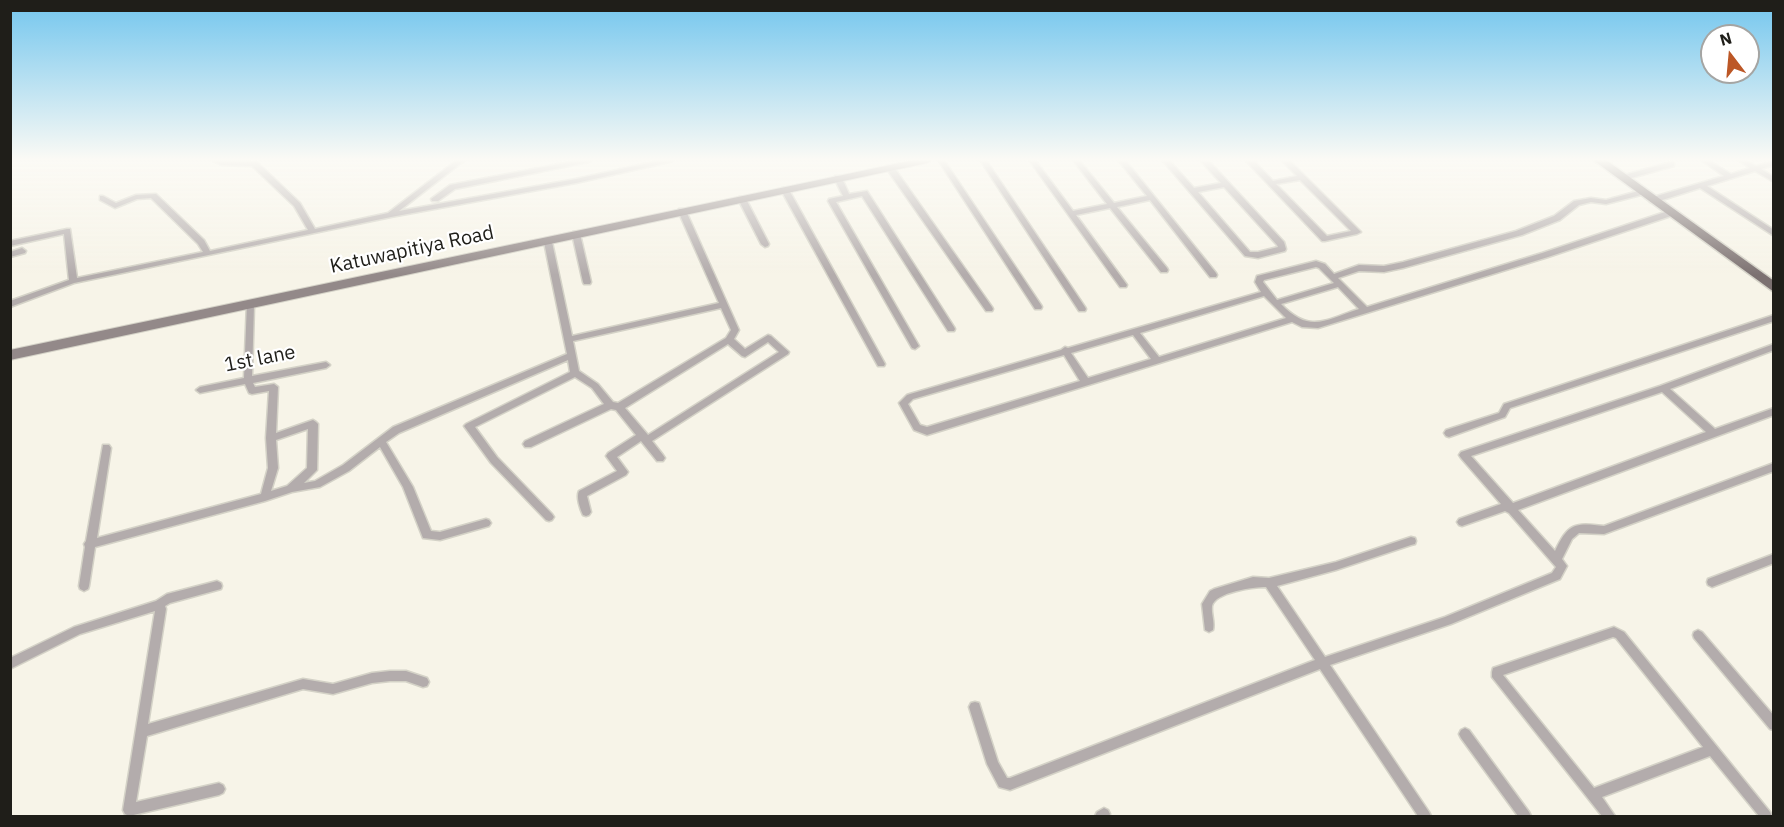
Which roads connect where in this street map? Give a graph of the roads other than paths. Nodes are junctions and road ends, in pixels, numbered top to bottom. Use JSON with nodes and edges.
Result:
{"nodes":[{"id":1,"x":104,"y":199,"type":"edge"},
{"id":2,"x":132,"y":199,"type":"edge"},
{"id":3,"x":156,"y":199,"type":"edge"},
{"id":4,"x":290,"y":199,"type":"edge"},
{"id":5,"x":411,"y":199,"type":"edge"},
{"id":6,"x":477,"y":199,"type":"edge"},
{"id":7,"x":742,"y":199,"type":"joint"},
{"id":8,"x":790,"y":199,"type":"edge"},
{"id":9,"x":841,"y":199,"type":"edge"},
{"id":10,"x":868,"y":199,"type":"edge"},
{"id":11,"x":911,"y":199,"type":"edge"},
{"id":12,"x":966,"y":199,"type":"edge"},
{"id":13,"x":1009,"y":199,"type":"edge"},
{"id":14,"x":1060,"y":199,"type":"edge"},
{"id":15,"x":1105,"y":199,"type":"edge"},
{"id":16,"x":1141,"y":199,"type":"edge"},
{"id":17,"x":1154,"y":199,"type":"edge"},
{"id":18,"x":1201,"y":199,"type":"edge"},
{"id":19,"x":1239,"y":199,"type":"edge"},
{"id":20,"x":1287,"y":199,"type":"edge"},
{"id":21,"x":1324,"y":199,"type":"edge"},
{"id":22,"x":1630,"y":199,"type":"edge"},
{"id":23,"x":1652,"y":199,"type":"edge"},
{"id":24,"x":1721,"y":199,"type":"edge"},
{"id":25,"x":1111,"y":206,"type":"junction"},
{"id":26,"x":682,"y":211,"type":"junction"},
{"id":27,"x":1671,"y":213,"type":"junction"},
{"id":28,"x":391,"y":214,"type":"junction"},
{"id":29,"x":1071,"y":214,"type":"junction"},
{"id":30,"x":313,"y":232,"type":"junction"},
{"id":31,"x":576,"y":234,"type":"junction"},
{"id":32,"x":1773,"y":234,"type":"edge"},
{"id":33,"x":548,"y":242,"type":"junction"},
{"id":34,"x":10,"y":244,"type":"edge"},
{"id":35,"x":765,"y":244,"type":"dead end"},
{"id":36,"x":22,"y":251,"type":"dead end"},
{"id":37,"x":208,"y":254,"type":"junction"},
{"id":38,"x":10,"y":255,"type":"edge"},
{"id":39,"x":1164,"y":270,"type":"dead end"},
{"id":40,"x":1213,"y":275,"type":"dead end"},
{"id":41,"x":1336,"y":280,"type":"junction"},
{"id":42,"x":73,"y":281,"type":"junction"},
{"id":43,"x":587,"y":282,"type":"dead end"},
{"id":44,"x":1123,"y":285,"type":"dead end"},
{"id":45,"x":1773,"y":288,"type":"edge"},
{"id":46,"x":1266,"y":293,"type":"junction"},
{"id":47,"x":1276,"y":303,"type":"junction"},
{"id":48,"x":10,"y":304,"type":"edge"},
{"id":49,"x":250,"y":305,"type":"junction"},
{"id":50,"x":724,"y":305,"type":"junction"},
{"id":51,"x":1038,"y":308,"type":"dead end"},
{"id":52,"x":989,"y":309,"type":"dead end"},
{"id":53,"x":1082,"y":309,"type":"dead end"},
{"id":54,"x":1365,"y":310,"type":"junction"},
{"id":55,"x":1773,"y":318,"type":"edge"},
{"id":56,"x":1292,"y":319,"type":"junction"},
{"id":57,"x":951,"y":329,"type":"dead end"},
{"id":58,"x":1134,"y":331,"type":"junction"},
{"id":59,"x":570,"y":339,"type":"junction"},
{"id":60,"x":729,"y":340,"type":"junction"},
{"id":61,"x":915,"y":346,"type":"dead end"},
{"id":62,"x":1773,"y":347,"type":"edge"},
{"id":63,"x":1065,"y":350,"type":"junction"},
{"id":64,"x":10,"y":355,"type":"edge"},
{"id":65,"x":572,"y":355,"type":"junction"},
{"id":66,"x":1156,"y":360,"type":"junction"},
{"id":67,"x":326,"y":364,"type":"dead end"},
{"id":68,"x":881,"y":364,"type":"dead end"},
{"id":69,"x":575,"y":373,"type":"junction"},
{"id":70,"x":248,"y":380,"type":"junction"},
{"id":71,"x":1086,"y":382,"type":"junction"},
{"id":72,"x":1663,"y":388,"type":"junction"},
{"id":73,"x":200,"y":390,"type":"dead end"},
{"id":74,"x":614,"y":406,"type":"junction"},
{"id":75,"x":1773,"y":411,"type":"edge"},
{"id":76,"x":1449,"y":433,"type":"dead end"},
{"id":77,"x":1713,"y":433,"type":"junction"},
{"id":78,"x":645,"y":437,"type":"junction"},
{"id":79,"x":271,"y":438,"type":"junction"},
{"id":80,"x":381,"y":442,"type":"junction"},
{"id":81,"x":528,"y":444,"type":"dead end"},
{"id":82,"x":106,"y":448,"type":"dead end"},
{"id":83,"x":660,"y":458,"type":"dead end"},
{"id":84,"x":1773,"y":466,"type":"edge"},
{"id":85,"x":290,"y":489,"type":"junction"},
{"id":86,"x":265,"y":497,"type":"junction"},
{"id":87,"x":1508,"y":507,"type":"junction"},
{"id":88,"x":586,"y":512,"type":"dead end"},
{"id":89,"x":549,"y":517,"type":"dead end"},
{"id":90,"x":1462,"y":522,"type":"dead end"},
{"id":91,"x":486,"y":523,"type":"dead end"},
{"id":92,"x":1411,"y":541,"type":"dead end"},
{"id":93,"x":89,"y":544,"type":"junction"},
{"id":94,"x":1773,"y":558,"type":"edge"},
{"id":95,"x":1556,"y":560,"type":"junction"},
{"id":96,"x":1712,"y":582,"type":"dead end"},
{"id":97,"x":1269,"y":583,"type":"junction"},
{"id":98,"x":84,"y":586,"type":"dead end"},
{"id":99,"x":217,"y":586,"type":"dead end"},
{"id":100,"x":159,"y":605,"type":"junction"},
{"id":101,"x":1209,"y":627,"type":"dead end"},
{"id":102,"x":1698,"y":635,"type":"dead end"},
{"id":103,"x":1321,"y":663,"type":"junction"},
{"id":104,"x":10,"y":664,"type":"edge"},
{"id":105,"x":423,"y":682,"type":"dead end"},
{"id":106,"x":975,"y":706,"type":"dead end"},
{"id":107,"x":1773,"y":725,"type":"edge"},
{"id":108,"x":141,"y":732,"type":"junction"},
{"id":109,"x":1465,"y":734,"type":"dead end"},
{"id":110,"x":1712,"y":749,"type":"junction"},
{"id":111,"x":219,"y":789,"type":"dead end"},
{"id":112,"x":1592,"y":795,"type":"junction"},
{"id":113,"x":1425,"y":816,"type":"edge"},
{"id":114,"x":1526,"y":816,"type":"edge"},
{"id":115,"x":1609,"y":816,"type":"edge"},
{"id":116,"x":1765,"y":816,"type":"edge"}],
"edges":[{"from":1,"to":2,"type":"street"},
{"from":3,"to":37,"type":"street"},
{"from":4,"to":30,"type":"street"},
{"from":5,"to":28,"type":"street"},
{"from":6,"to":28,"type":"street"},
{"from":7,"to":26,"type":"street","name":"Katuwapitiya Road"},
{"from":7,"to":35,"type":"street"},
{"from":8,"to":68,"type":"street"},
{"from":9,"to":61,"type":"street"},
{"from":10,"to":57,"type":"street"},
{"from":11,"to":52,"type":"street"},
{"from":12,"to":51,"type":"street"},
{"from":13,"to":53,"type":"street"},
{"from":14,"to":29,"type":"street"},
{"from":15,"to":25,"type":"street"},
{"from":16,"to":25,"type":"street"},
{"from":17,"to":40,"type":"street"},
{"from":18,"to":19,"type":"street"},
{"from":20,"to":21,"type":"street"},
{"from":22,"to":41,"type":"street"},
{"from":23,"to":27,"type":"main road"},
{"from":24,"to":32,"type":"street"},
{"from":25,"to":29,"type":"street"},
{"from":25,"to":39,"type":"street"},
{"from":26,"to":31,"type":"street","name":"Katuwapitiya Road"},
{"from":26,"to":50,"type":"street"},
{"from":27,"to":45,"type":"main road"},
{"from":27,"to":54,"type":"street"},
{"from":28,"to":30,"type":"street"},
{"from":29,"to":44,"type":"street"},
{"from":30,"to":37,"type":"street"},
{"from":31,"to":33,"type":"street","name":"Katuwapitiya Road"},
{"from":31,"to":43,"type":"street"},
{"from":33,"to":49,"type":"street","name":"Katuwapitiya Road"},
{"from":33,"to":59,"type":"street"},
{"from":34,"to":42,"type":"street"},
{"from":36,"to":38,"type":"street"},
{"from":37,"to":42,"type":"street"},
{"from":41,"to":46,"type":"street"},
{"from":41,"to":47,"type":"street"},
{"from":41,"to":54,"type":"street"},
{"from":42,"to":48,"type":"street"},
{"from":46,"to":47,"type":"street"},
{"from":46,"to":58,"type":"street"},
{"from":47,"to":56,"type":"street"},
{"from":49,"to":64,"type":"street","name":"Katuwapitiya Road"},
{"from":49,"to":70,"type":"street"},
{"from":50,"to":59,"type":"street"},
{"from":50,"to":60,"type":"street"},
{"from":54,"to":56,"type":"street"},
{"from":55,"to":76,"type":"street"},
{"from":56,"to":66,"type":"street"},
{"from":58,"to":63,"type":"street"},
{"from":58,"to":66,"type":"street"},
{"from":59,"to":65,"type":"street"},
{"from":60,"to":74,"type":"street"},
{"from":60,"to":78,"type":"street"},
{"from":62,"to":72,"type":"street"},
{"from":63,"to":71,"type":"street"},
{"from":63,"to":71,"type":"street"},
{"from":65,"to":69,"type":"street"},
{"from":65,"to":80,"type":"street"},
{"from":66,"to":71,"type":"street"},
{"from":67,"to":70,"type":"street","name":"1st lane"},
{"from":69,"to":74,"type":"street"},
{"from":69,"to":89,"type":"street"},
{"from":70,"to":73,"type":"street","name":"1st lane"},
{"from":70,"to":79,"type":"street"},
{"from":72,"to":77,"type":"street"},
{"from":72,"to":87,"type":"street"},
{"from":74,"to":78,"type":"street"},
{"from":74,"to":81,"type":"street"},
{"from":75,"to":77,"type":"street"},
{"from":77,"to":87,"type":"street"},
{"from":78,"to":83,"type":"street"},
{"from":78,"to":88,"type":"street"},
{"from":79,"to":85,"type":"street"},
{"from":79,"to":86,"type":"street"},
{"from":80,"to":85,"type":"street"},
{"from":80,"to":91,"type":"street"},
{"from":82,"to":93,"type":"street"},
{"from":84,"to":95,"type":"street"},
{"from":85,"to":86,"type":"street"},
{"from":86,"to":93,"type":"street"},
{"from":87,"to":90,"type":"street"},
{"from":87,"to":95,"type":"street"},
{"from":92,"to":97,"type":"street"},
{"from":93,"to":98,"type":"street"},
{"from":94,"to":96,"type":"street"},
{"from":95,"to":103,"type":"street"},
{"from":97,"to":101,"type":"street"},
{"from":97,"to":103,"type":"street"},
{"from":99,"to":100,"type":"street"},
{"from":100,"to":104,"type":"street"},
{"from":100,"to":108,"type":"street"},
{"from":102,"to":107,"type":"street"},
{"from":103,"to":106,"type":"street"},
{"from":103,"to":113,"type":"street"},
{"from":105,"to":108,"type":"street"},
{"from":108,"to":111,"type":"street"},
{"from":109,"to":114,"type":"street"},
{"from":110,"to":112,"type":"street"},
{"from":110,"to":112,"type":"street"},
{"from":110,"to":116,"type":"street"},
{"from":112,"to":115,"type":"street"}]}
